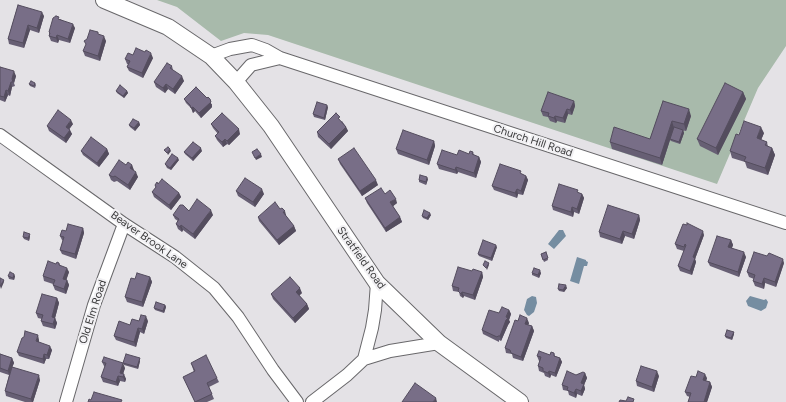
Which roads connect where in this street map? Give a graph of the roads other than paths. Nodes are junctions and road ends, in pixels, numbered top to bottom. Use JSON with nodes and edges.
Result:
{"nodes":[{"id":1,"x":104,"y":0,"type":"edge"},
{"id":2,"x":211,"y":56,"type":"junction"},
{"id":3,"x":280,"y":58,"type":"junction"},
{"id":4,"x":236,"y":82,"type":"junction"},
{"id":5,"x":0,"y":135,"type":"edge"},
{"id":6,"x":786,"y":222,"type":"edge"},
{"id":7,"x":124,"y":224,"type":"junction"},
{"id":8,"x":377,"y":283,"type":"junction"},
{"id":9,"x":439,"y":342,"type":"junction"},
{"id":10,"x":364,"y":358,"type":"junction"},
{"id":11,"x":66,"y":402,"type":"edge"},
{"id":12,"x":297,"y":402,"type":"edge"},
{"id":13,"x":312,"y":402,"type":"edge"},
{"id":14,"x":520,"y":402,"type":"edge"}],
"edges":[{"from":1,"to":2,"type":"main road","name":"Stratfield Road"},
{"from":2,"to":3,"type":"street","name":"Church Hill Road"},
{"from":2,"to":4,"type":"main road","name":"Stratfield Road"},
{"from":3,"to":4,"type":"street"},
{"from":3,"to":6,"type":"street","name":"Church Hill Road"},
{"from":4,"to":8,"type":"main road","name":"Stratfield Road"},
{"from":5,"to":7,"type":"street","name":"Beaver Brook Lane"},
{"from":7,"to":11,"type":"street","name":"Old Elm Road"},
{"from":7,"to":12,"type":"street","name":"Beaver Brook Lane"},
{"from":8,"to":9,"type":"main road","name":"Stratfield Road"},
{"from":8,"to":10,"type":"street"},
{"from":9,"to":10,"type":"street"},
{"from":9,"to":14,"type":"main road","name":"Stratfield Road"},
{"from":10,"to":13,"type":"street"}]}
